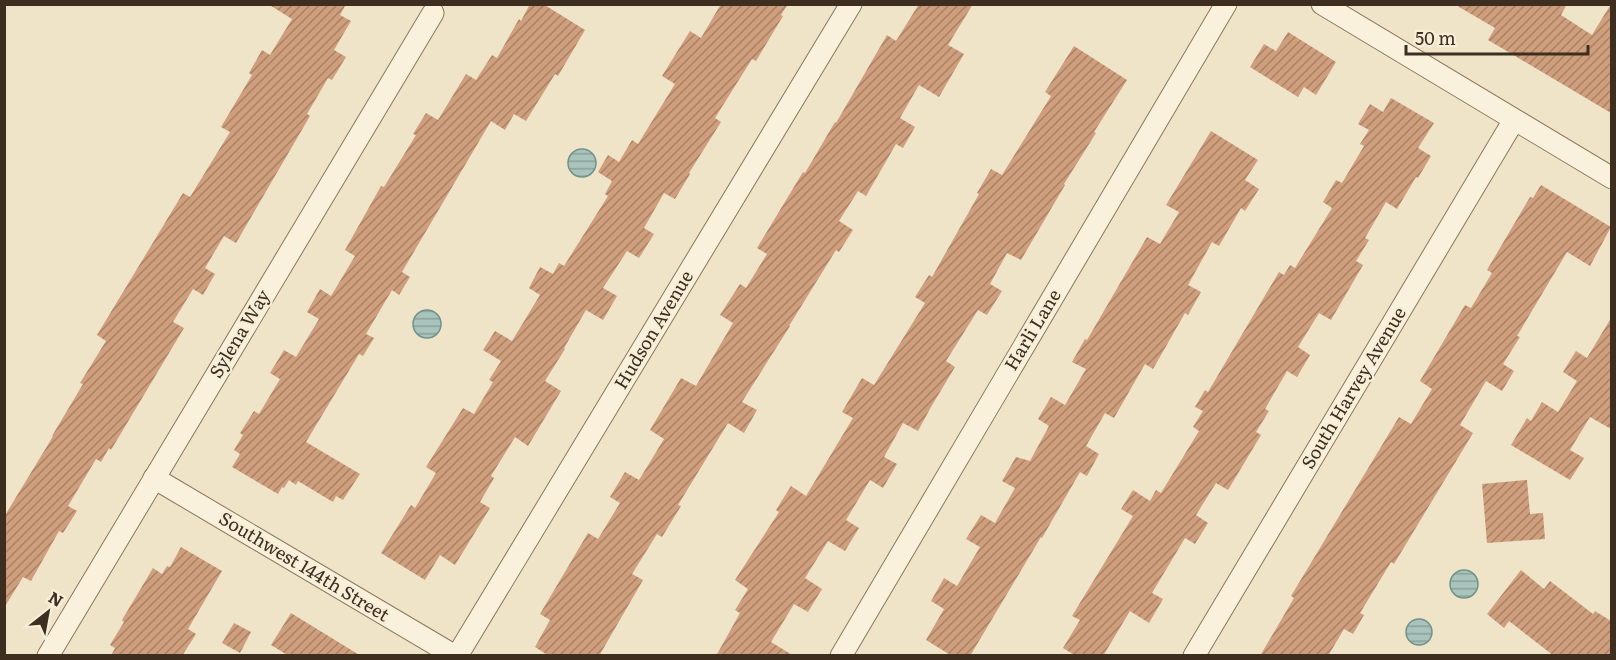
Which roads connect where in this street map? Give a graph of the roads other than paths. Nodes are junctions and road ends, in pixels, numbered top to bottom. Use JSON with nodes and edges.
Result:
{"nodes":[{"id":1,"x":851,"y":4,"type":"edge"},
{"id":2,"x":1226,"y":4,"type":"edge"},
{"id":3,"x":1322,"y":4,"type":"edge"},
{"id":4,"x":433,"y":14,"type":"dead end"},
{"id":5,"x":1514,"y":120,"type":"junction"},
{"id":6,"x":1611,"y":178,"type":"edge"},
{"id":7,"x":154,"y":478,"type":"junction"},
{"id":8,"x":48,"y":656,"type":"edge"},
{"id":9,"x":456,"y":656,"type":"edge"},
{"id":10,"x":841,"y":656,"type":"edge"},
{"id":11,"x":1194,"y":656,"type":"edge"}],
"edges":[{"from":1,"to":9,"type":"street","name":"Hudson Avenue"},
{"from":2,"to":10,"type":"street","name":"Harli Lane"},
{"from":3,"to":5,"type":"street"},
{"from":4,"to":7,"type":"street","name":"Sylena Way"},
{"from":5,"to":6,"type":"street"},
{"from":5,"to":11,"type":"street","name":"South Harvey Avenue"},
{"from":7,"to":8,"type":"street","name":"Sylena Way"},
{"from":7,"to":9,"type":"street","name":"Southwest 144th Street"}]}
